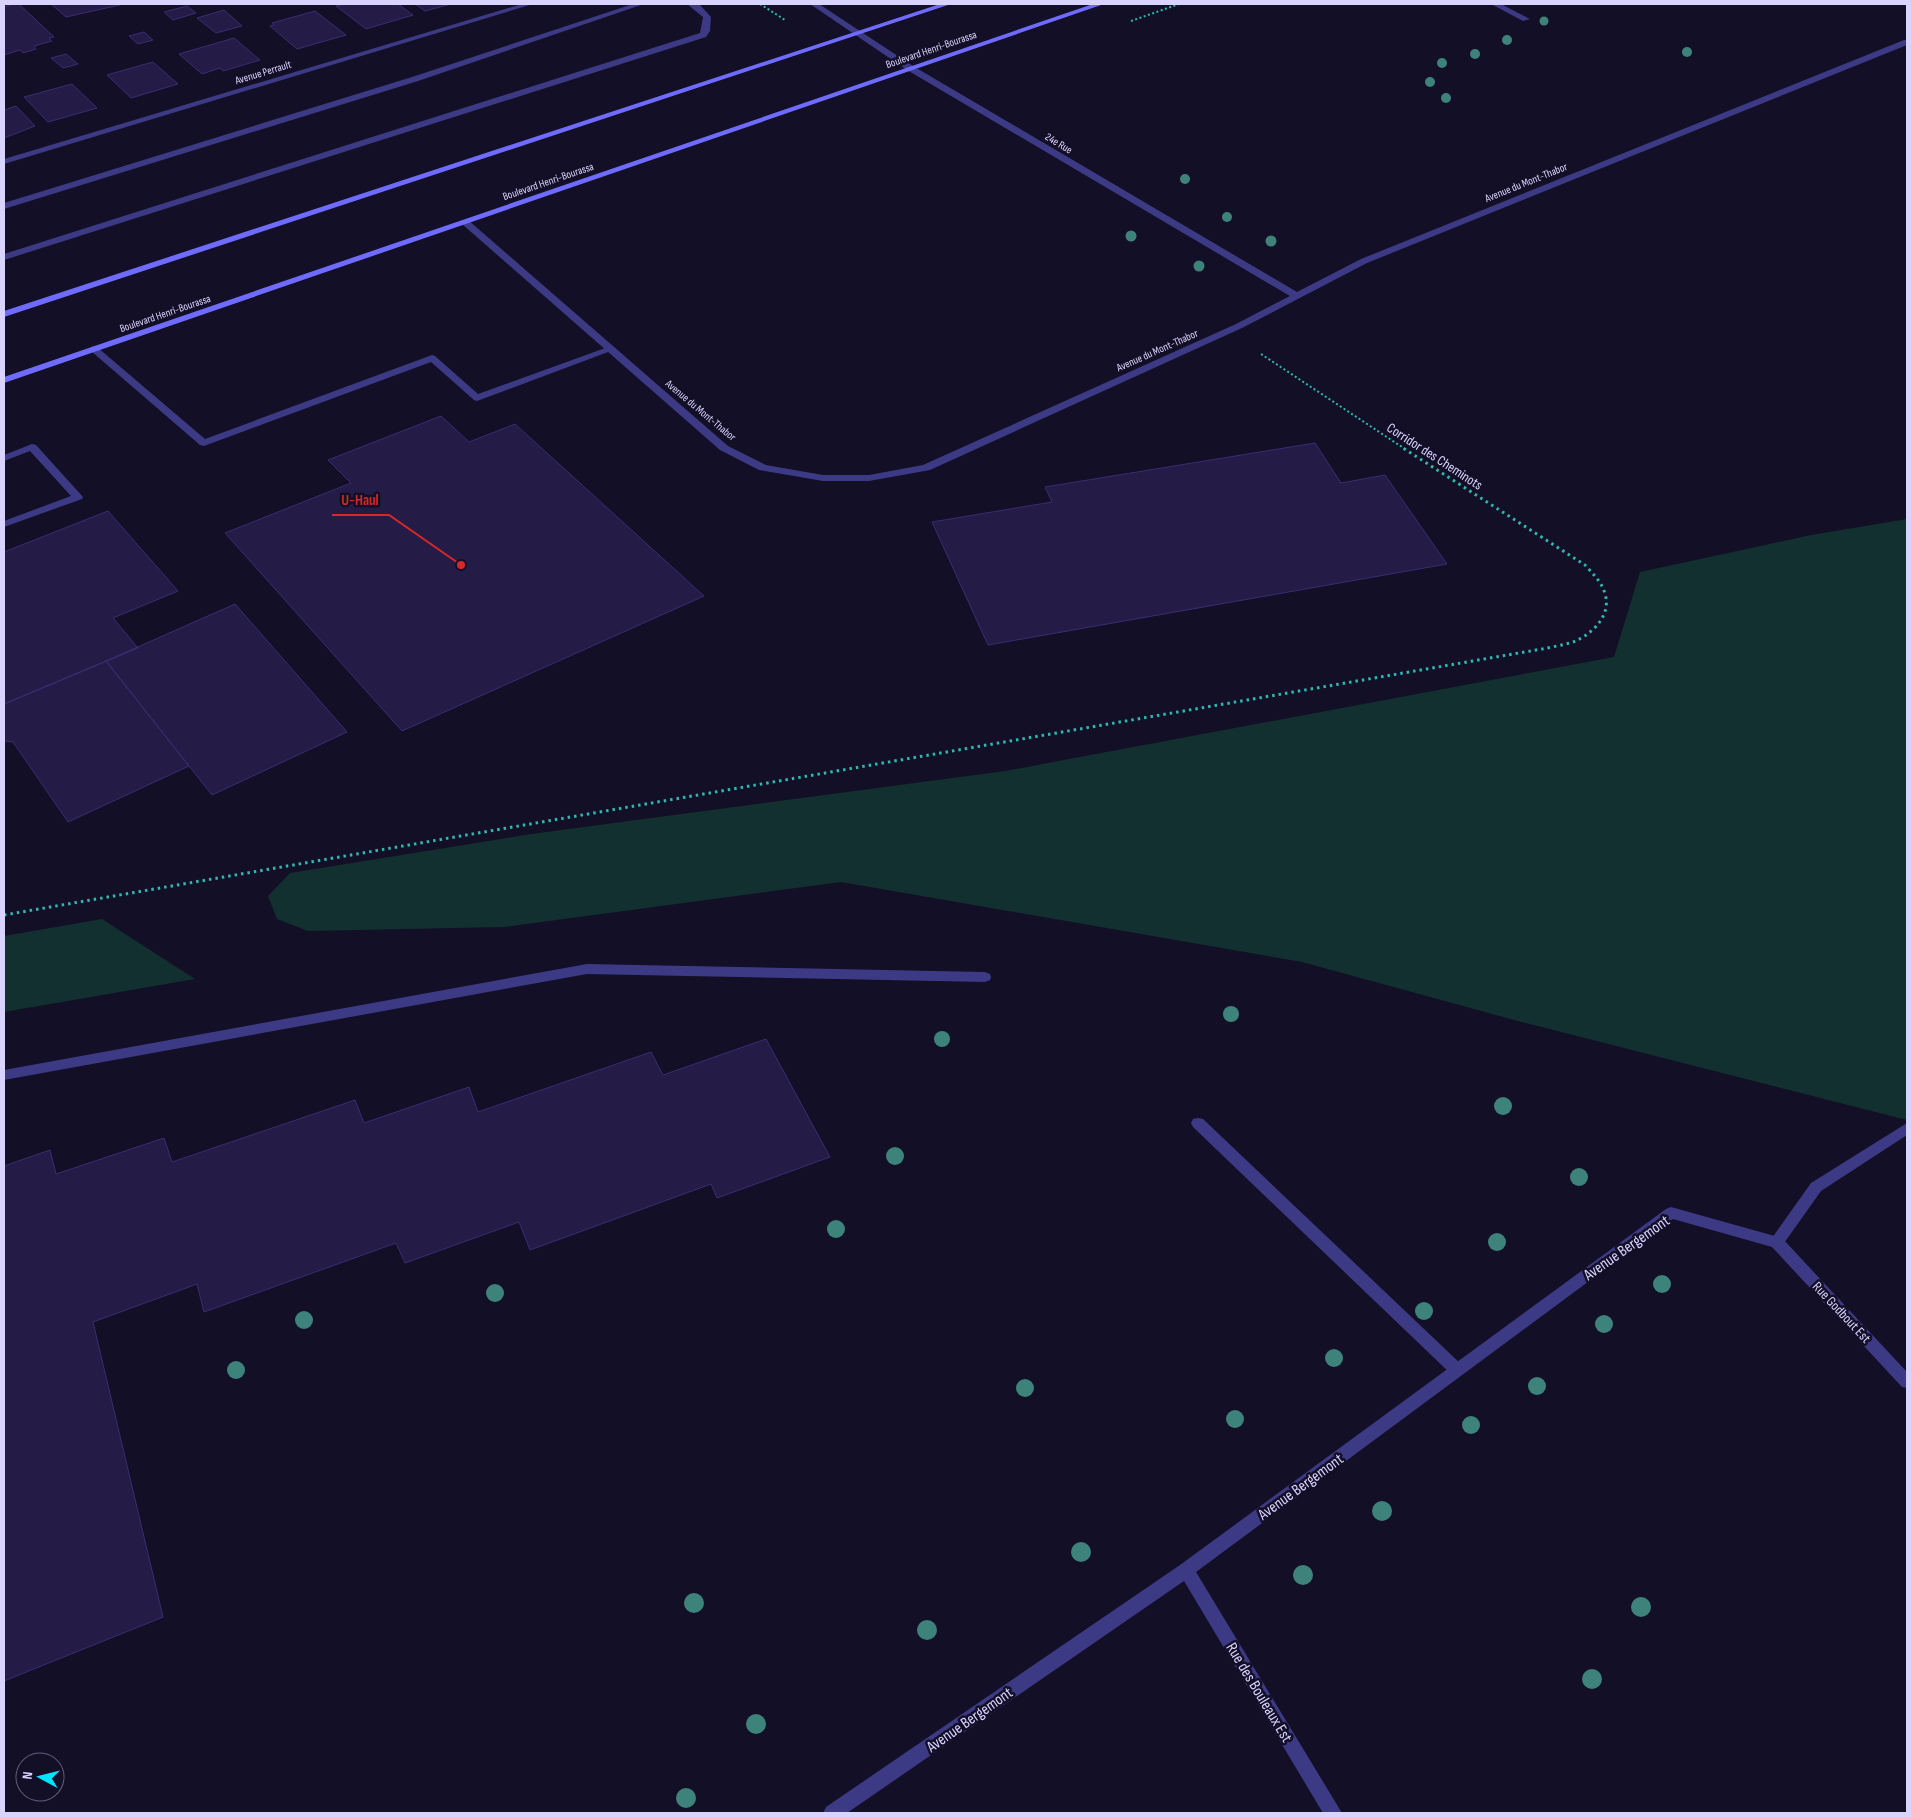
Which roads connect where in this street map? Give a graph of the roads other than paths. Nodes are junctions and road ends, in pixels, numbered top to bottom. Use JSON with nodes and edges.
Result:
{"nodes":[{"id":1,"x":529,"y":4,"type":"edge"},
{"id":2,"x":640,"y":4,"type":"edge"},
{"id":3,"x":691,"y":4,"type":"edge"},
{"id":4,"x":814,"y":4,"type":"edge"},
{"id":5,"x":947,"y":4,"type":"edge"},
{"id":6,"x":1100,"y":4,"type":"edge"},
{"id":7,"x":1495,"y":4,"type":"edge"},
{"id":8,"x":1526,"y":19,"type":"dead end"},
{"id":9,"x":857,"y":32,"type":"junction"},
{"id":10,"x":1907,"y":42,"type":"edge"},
{"id":11,"x":910,"y":68,"type":"junction"},
{"id":12,"x":4,"y":162,"type":"edge"},
{"id":13,"x":4,"y":206,"type":"edge"},
{"id":14,"x":465,"y":222,"type":"junction"},
{"id":15,"x":4,"y":257,"type":"edge"},
{"id":16,"x":1296,"y":296,"type":"junction"},
{"id":17,"x":4,"y":314,"type":"edge"},
{"id":18,"x":94,"y":349,"type":"junction"},
{"id":19,"x":611,"y":349,"type":"junction"},
{"id":20,"x":4,"y":380,"type":"edge"},
{"id":21,"x":4,"y":458,"type":"edge"},
{"id":22,"x":4,"y":524,"type":"edge"},
{"id":23,"x":985,"y":977,"type":"dead end"},
{"id":24,"x":4,"y":1075,"type":"edge"},
{"id":25,"x":1198,"y":1123,"type":"dead end"},
{"id":26,"x":1907,"y":1128,"type":"edge"},
{"id":27,"x":1777,"y":1242,"type":"junction"},
{"id":28,"x":1457,"y":1370,"type":"junction"},
{"id":29,"x":1907,"y":1382,"type":"edge"},
{"id":30,"x":1186,"y":1570,"type":"junction"},
{"id":31,"x":832,"y":1813,"type":"edge"},
{"id":32,"x":1334,"y":1813,"type":"edge"}],
"edges":[{"from":1,"to":12,"type":"street","name":"Avenue Perrault"},
{"from":2,"to":13,"type":"street"},
{"from":3,"to":15,"type":"street"},
{"from":4,"to":9,"type":"street","name":"24e Rue"},
{"from":5,"to":9,"type":"main road"},
{"from":6,"to":11,"type":"main road","name":"Boulevard Henri-Bourassa"},
{"from":7,"to":8,"type":"street"},
{"from":9,"to":11,"type":"street","name":"24e Rue"},
{"from":9,"to":17,"type":"main road"},
{"from":10,"to":16,"type":"street","name":"Avenue du Mont-Thabor"},
{"from":11,"to":14,"type":"main road","name":"Boulevard Henri-Bourassa"},
{"from":11,"to":16,"type":"street","name":"24e Rue"},
{"from":14,"to":18,"type":"main road","name":"Boulevard Henri-Bourassa"},
{"from":14,"to":19,"type":"street","name":"Avenue du Mont-Thabor"},
{"from":16,"to":19,"type":"street","name":"Avenue du Mont-Thabor"},
{"from":18,"to":19,"type":"street"},
{"from":18,"to":20,"type":"main road","name":"Boulevard Henri-Bourassa"},
{"from":21,"to":22,"type":"street"},
{"from":23,"to":24,"type":"street"},
{"from":25,"to":28,"type":"street"},
{"from":26,"to":27,"type":"street"},
{"from":27,"to":28,"type":"street","name":"Avenue Bergemont"},
{"from":27,"to":29,"type":"street","name":"Rue Godbout Est"},
{"from":28,"to":30,"type":"street","name":"Avenue Bergemont"},
{"from":30,"to":31,"type":"street","name":"Avenue Bergemont"},
{"from":30,"to":32,"type":"street","name":"Rue des Bouleaux Est"}]}
